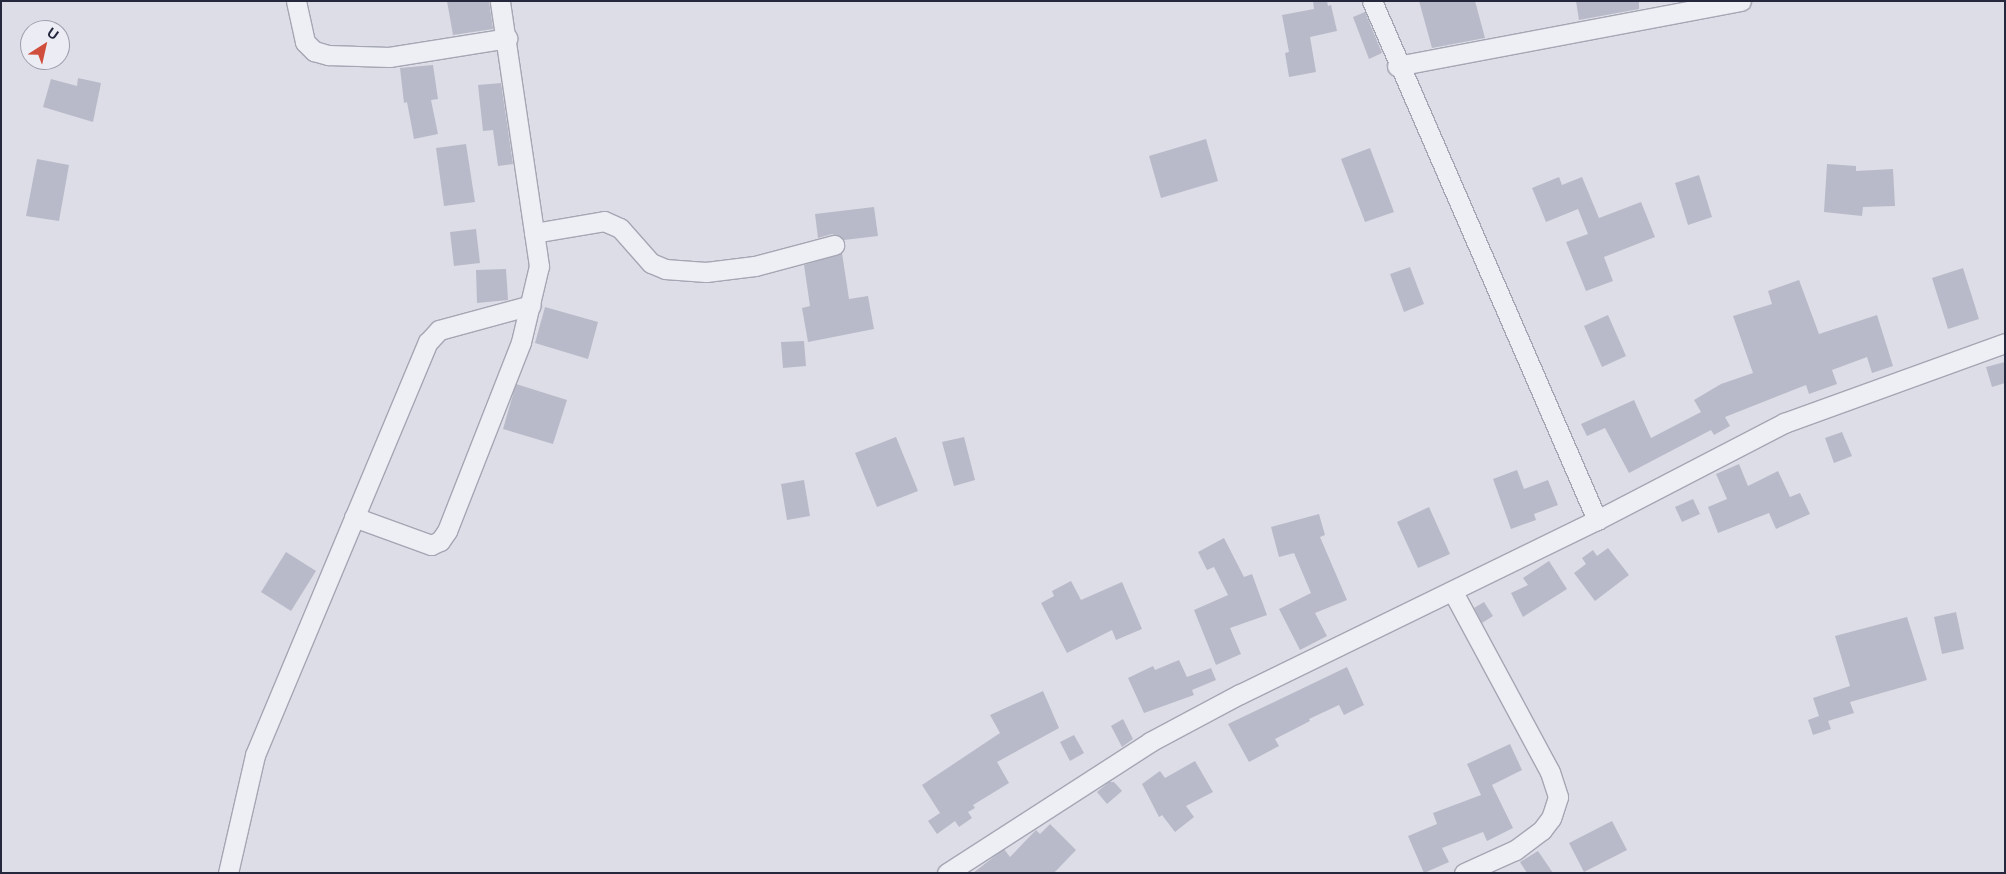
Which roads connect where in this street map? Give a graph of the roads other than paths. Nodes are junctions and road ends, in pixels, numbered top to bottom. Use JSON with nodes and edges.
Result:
{"nodes":[{"id":1,"x":296,"y":1,"type":"edge"},
{"id":2,"x":500,"y":1,"type":"edge"},
{"id":3,"x":1372,"y":1,"type":"edge"},
{"id":4,"x":1741,"y":1,"type":"edge"},
{"id":5,"x":507,"y":38,"type":"junction"},
{"id":6,"x":1397,"y":66,"type":"junction"},
{"id":7,"x":534,"y":233,"type":"junction"},
{"id":8,"x":834,"y":245,"type":"dead end"},
{"id":9,"x":530,"y":305,"type":"junction"},
{"id":10,"x":2005,"y":342,"type":"edge"},
{"id":11,"x":354,"y":518,"type":"junction"},
{"id":12,"x":1597,"y":520,"type":"junction"},
{"id":13,"x":1453,"y":592,"type":"junction"},
{"id":14,"x":228,"y":873,"type":"edge"},
{"id":15,"x":947,"y":873,"type":"edge"},
{"id":16,"x":1464,"y":873,"type":"edge"}],
"edges":[{"from":1,"to":5,"type":"street"},
{"from":2,"to":5,"type":"street"},
{"from":3,"to":6,"type":"street"},
{"from":4,"to":6,"type":"street"},
{"from":5,"to":7,"type":"street"},
{"from":6,"to":12,"type":"street"},
{"from":7,"to":8,"type":"street"},
{"from":7,"to":9,"type":"street"},
{"from":9,"to":11,"type":"street"},
{"from":9,"to":11,"type":"street"},
{"from":10,"to":12,"type":"street"},
{"from":11,"to":14,"type":"street"},
{"from":12,"to":13,"type":"street"},
{"from":13,"to":15,"type":"street"},
{"from":13,"to":16,"type":"street"}]}
